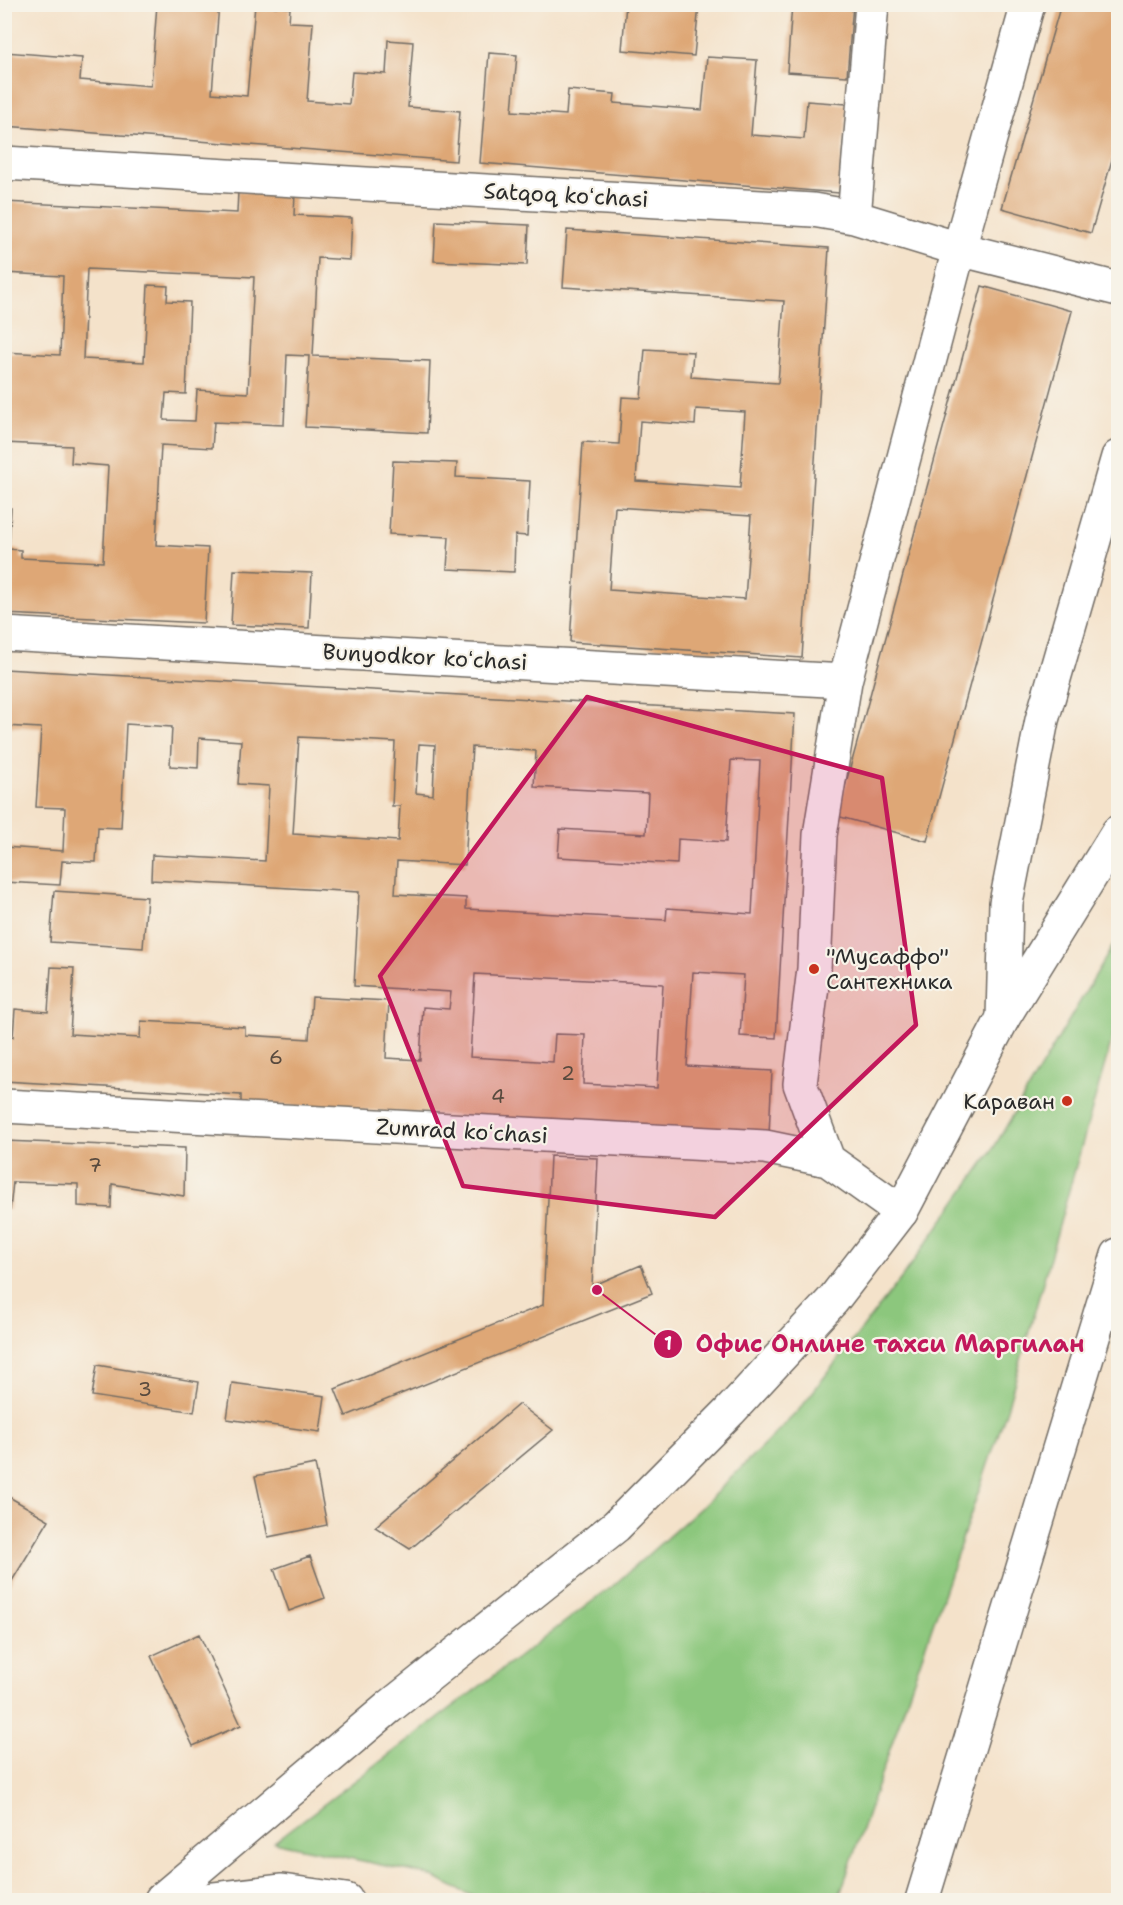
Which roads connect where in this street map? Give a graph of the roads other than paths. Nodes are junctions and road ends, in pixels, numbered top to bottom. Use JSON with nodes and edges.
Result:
{"nodes":[{"id":1,"x":872,"y":4,"type":"edge"},
{"id":2,"x":1028,"y":4,"type":"edge"},
{"id":3,"x":4,"y":163,"type":"edge"},
{"id":4,"x":854,"y":217,"type":"junction"},
{"id":5,"x":958,"y":249,"type":"junction"},
{"id":6,"x":1119,"y":289,"type":"edge"},
{"id":7,"x":1119,"y":457,"type":"edge"},
{"id":8,"x":4,"y":634,"type":"edge"},
{"id":9,"x":845,"y":681,"type":"junction"},
{"id":10,"x":1119,"y":832,"type":"edge"},
{"id":11,"x":1003,"y":1018,"type":"junction"},
{"id":12,"x":4,"y":1106,"type":"edge"},
{"id":13,"x":828,"y":1160,"type":"junction"},
{"id":14,"x":902,"y":1212,"type":"junction"},
{"id":15,"x":1119,"y":1255,"type":"edge"},
{"id":16,"x":161,"y":1900,"type":"edge"},
{"id":17,"x":206,"y":1900,"type":"edge"},
{"id":18,"x":346,"y":1900,"type":"edge"},
{"id":19,"x":922,"y":1900,"type":"edge"}],
"edges":[{"from":1,"to":4,"type":"main road"},
{"from":2,"to":5,"type":"main road"},
{"from":3,"to":4,"type":"main road","name":"Satqoq koʻchasi"},
{"from":4,"to":5,"type":"main road","name":"Satqoq koʻchasi"},
{"from":5,"to":6,"type":"main road","name":"Satqoq koʻchasi"},
{"from":5,"to":9,"type":"main road"},
{"from":7,"to":11,"type":"main road"},
{"from":8,"to":9,"type":"main road","name":"Bunyodkor koʻchasi"},
{"from":9,"to":13,"type":"main road"},
{"from":10,"to":11,"type":"main road"},
{"from":11,"to":14,"type":"main road"},
{"from":12,"to":13,"type":"main road","name":"Zumrad koʻchasi"},
{"from":13,"to":14,"type":"main road","name":"Zumrad koʻchasi"},
{"from":14,"to":16,"type":"main road"},
{"from":15,"to":19,"type":"main road"},
{"from":17,"to":18,"type":"main road"}]}
